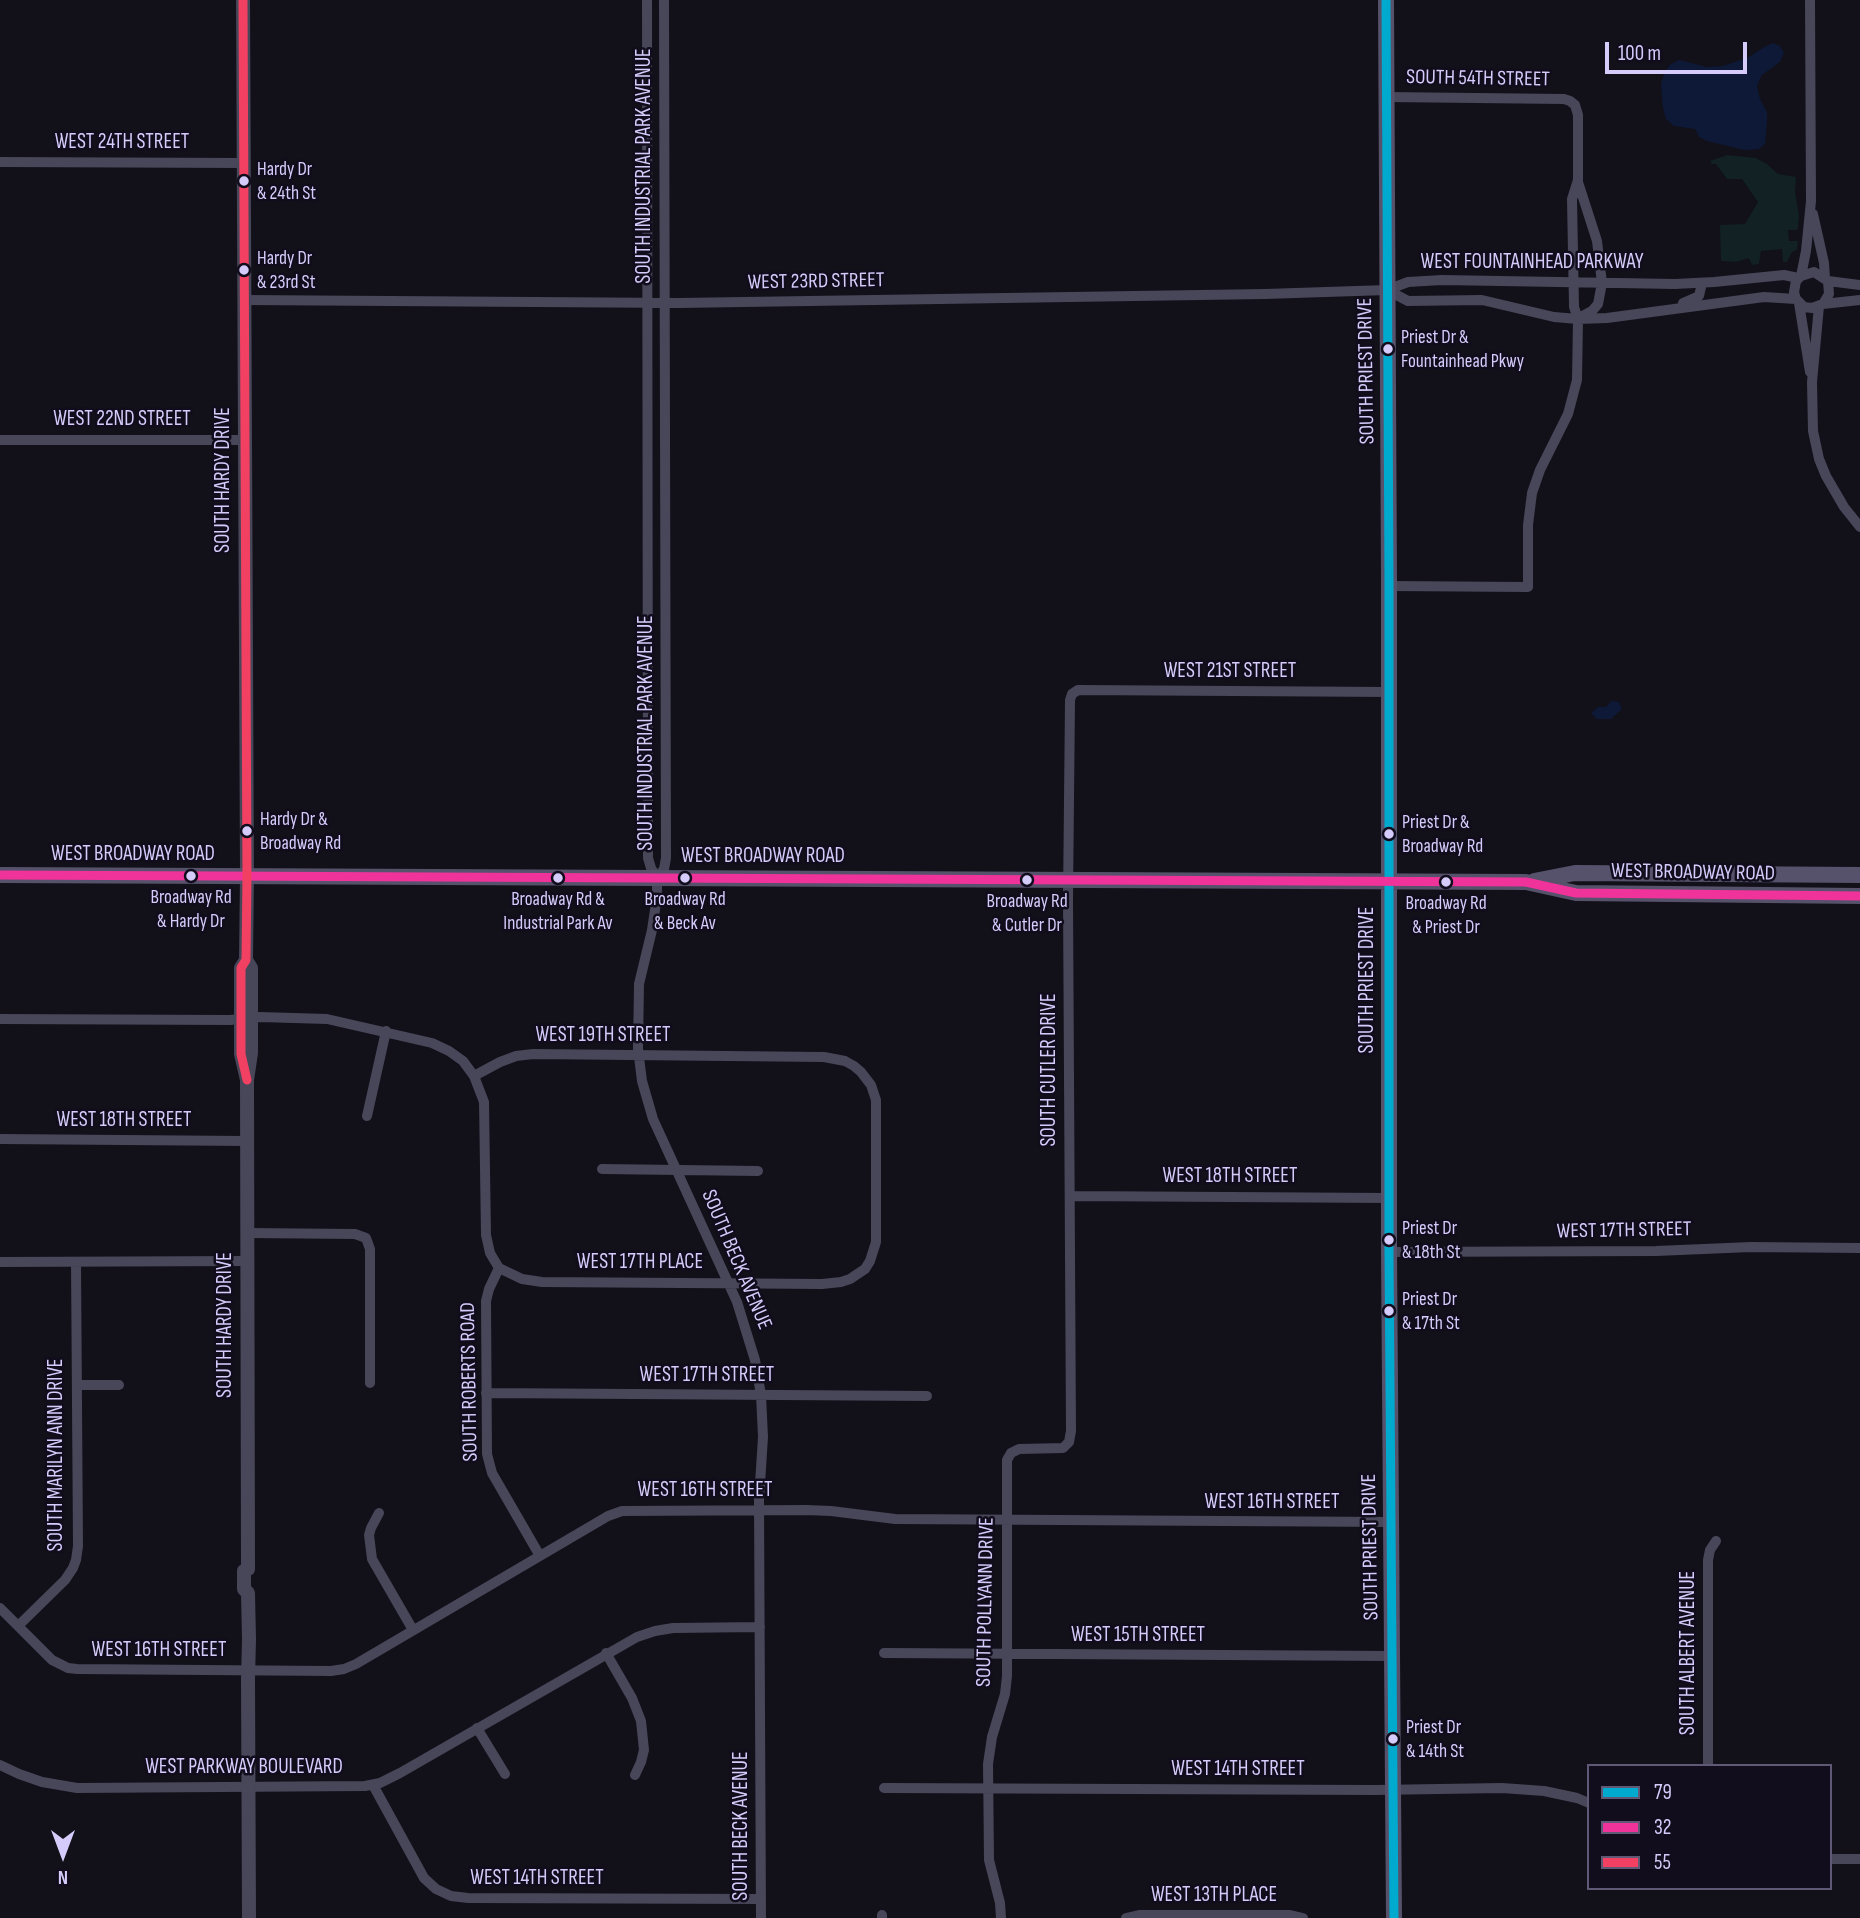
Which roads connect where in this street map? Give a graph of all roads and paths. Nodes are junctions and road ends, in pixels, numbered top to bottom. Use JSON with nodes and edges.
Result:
{"nodes":[{"id":1,"x":243,"y":0,"type":"edge"},
{"id":2,"x":647,"y":0,"type":"edge"},
{"id":3,"x":664,"y":0,"type":"edge"},
{"id":4,"x":1386,"y":0,"type":"edge"},
{"id":5,"x":1810,"y":0,"type":"edge"},
{"id":6,"x":1386,"y":97,"type":"junction"},
{"id":7,"x":0,"y":162,"type":"edge"},
{"id":8,"x":244,"y":163,"type":"junction"},
{"id":9,"x":1578,"y":180,"type":"junction"},
{"id":10,"x":1811,"y":201,"type":"junction"},
{"id":11,"x":1799,"y":277,"type":"junction"},
{"id":12,"x":1827,"y":279,"type":"junction"},
{"id":13,"x":1574,"y":283,"type":"junction"},
{"id":14,"x":1602,"y":283,"type":"junction"},
{"id":15,"x":1702,"y":283,"type":"junction"},
{"id":16,"x":1860,"y":285,"type":"edge"},
{"id":17,"x":1387,"y":290,"type":"junction"},
{"id":18,"x":245,"y":300,"type":"junction"},
{"id":19,"x":1860,"y":300,"type":"edge"},
{"id":20,"x":1797,"y":301,"type":"junction"},
{"id":21,"x":647,"y":303,"type":"junction"},
{"id":22,"x":665,"y":303,"type":"junction"},
{"id":23,"x":1821,"y":305,"type":"junction"},
{"id":24,"x":1664,"y":311,"type":"junction"},
{"id":25,"x":1578,"y":319,"type":"junction"},
{"id":26,"x":1812,"y":382,"type":"junction"},
{"id":27,"x":0,"y":440,"type":"edge"},
{"id":28,"x":244,"y":440,"type":"junction"},
{"id":29,"x":1860,"y":527,"type":"edge"},
{"id":30,"x":1389,"y":586,"type":"junction"},
{"id":31,"x":1389,"y":692,"type":"junction"},
{"id":32,"x":1072,"y":694,"type":"joint"},
{"id":33,"x":1860,"y":875,"type":"edge"},
{"id":34,"x":0,"y":876,"type":"edge"},
{"id":35,"x":247,"y":876,"type":"junction"},
{"id":36,"x":657,"y":878,"type":"junction"},
{"id":37,"x":1068,"y":880,"type":"junction"},
{"id":38,"x":1389,"y":882,"type":"junction"},
{"id":39,"x":1526,"y":882,"type":"junction"},
{"id":40,"x":1860,"y":896,"type":"edge"},
{"id":41,"x":246,"y":1018,"type":"junction"},
{"id":42,"x":0,"y":1019,"type":"edge"},
{"id":43,"x":386,"y":1031,"type":"junction"},
{"id":44,"x":639,"y":1055,"type":"junction"},
{"id":45,"x":474,"y":1076,"type":"junction"},
{"id":46,"x":367,"y":1116,"type":"dead end"},
{"id":47,"x":0,"y":1139,"type":"edge"},
{"id":48,"x":247,"y":1141,"type":"junction"},
{"id":49,"x":602,"y":1169,"type":"dead end"},
{"id":50,"x":676,"y":1170,"type":"junction"},
{"id":51,"x":758,"y":1171,"type":"dead end"},
{"id":52,"x":1070,"y":1196,"type":"junction"},
{"id":53,"x":1390,"y":1198,"type":"junction"},
{"id":54,"x":247,"y":1233,"type":"junction"},
{"id":55,"x":1860,"y":1248,"type":"edge"},
{"id":56,"x":1389,"y":1252,"type":"junction"},
{"id":57,"x":247,"y":1261,"type":"junction"},
{"id":58,"x":0,"y":1262,"type":"edge"},
{"id":59,"x":76,"y":1262,"type":"junction"},
{"id":60,"x":499,"y":1268,"type":"junction"},
{"id":61,"x":865,"y":1269,"type":"junction"},
{"id":62,"x":872,"y":1279,"type":"dead end"},
{"id":63,"x":730,"y":1283,"type":"junction"},
{"id":64,"x":370,"y":1383,"type":"dead end"},
{"id":65,"x":77,"y":1385,"type":"junction"},
{"id":66,"x":119,"y":1385,"type":"dead end"},
{"id":67,"x":486,"y":1393,"type":"junction"},
{"id":68,"x":761,"y":1395,"type":"junction"},
{"id":69,"x":927,"y":1396,"type":"dead end"},
{"id":70,"x":1011,"y":1453,"type":"joint"},
{"id":71,"x":760,"y":1510,"type":"junction"},
{"id":72,"x":379,"y":1513,"type":"dead end"},
{"id":73,"x":1007,"y":1520,"type":"junction"},
{"id":74,"x":1391,"y":1522,"type":"junction"},
{"id":75,"x":1716,"y":1541,"type":"dead end"},
{"id":76,"x":540,"y":1556,"type":"junction"},
{"id":77,"x":0,"y":1608,"type":"edge"},
{"id":78,"x":18,"y":1626,"type":"junction"},
{"id":79,"x":760,"y":1627,"type":"junction"},
{"id":80,"x":413,"y":1630,"type":"junction"},
{"id":81,"x":606,"y":1653,"type":"junction"},
{"id":82,"x":884,"y":1653,"type":"dead end"},
{"id":83,"x":1007,"y":1654,"type":"junction"},
{"id":84,"x":1392,"y":1656,"type":"junction"},
{"id":85,"x":248,"y":1671,"type":"junction"},
{"id":86,"x":477,"y":1728,"type":"junction"},
{"id":87,"x":1708,"y":1764,"type":"edge"},
{"id":88,"x":0,"y":1765,"type":"edge"},
{"id":89,"x":505,"y":1774,"type":"dead end"},
{"id":90,"x":635,"y":1775,"type":"dead end"},
{"id":91,"x":373,"y":1785,"type":"junction"},
{"id":92,"x":248,"y":1788,"type":"junction"},
{"id":93,"x":884,"y":1788,"type":"dead end"},
{"id":94,"x":988,"y":1788,"type":"junction"},
{"id":95,"x":1393,"y":1789,"type":"junction"},
{"id":96,"x":1587,"y":1802,"type":"edge"},
{"id":97,"x":1832,"y":1859,"type":"edge"},
{"id":98,"x":1860,"y":1859,"type":"edge"},
{"id":99,"x":761,"y":1899,"type":"junction"},
{"id":100,"x":249,"y":1918,"type":"edge"},
{"id":101,"x":761,"y":1918,"type":"edge"},
{"id":102,"x":1002,"y":1918,"type":"edge"},
{"id":103,"x":1126,"y":1918,"type":"edge"},
{"id":104,"x":1303,"y":1918,"type":"edge"},
{"id":105,"x":1394,"y":1918,"type":"edge"}],
"edges":[{"from":1,"to":8,"type":"street","name":"SOUTH HARDY DRIVE"},
{"from":2,"to":21,"type":"street","name":"SOUTH INDUSTRIAL PARK AVENUE"},
{"from":3,"to":22,"type":"street","name":"SOUTH INDUSTRIAL PARK AVENUE"},
{"from":4,"to":6,"type":"main road","name":"SOUTH PRIEST DRIVE"},
{"from":5,"to":10,"type":"street"},
{"from":6,"to":9,"type":"street","name":"SOUTH 54TH STREET"},
{"from":6,"to":17,"type":"main road","name":"SOUTH PRIEST DRIVE"},
{"from":7,"to":8,"type":"street","name":"WEST 24TH STREET"},
{"from":8,"to":18,"type":"street","name":"SOUTH HARDY DRIVE"},
{"from":9,"to":13,"type":"street","name":"SOUTH 54TH STREET"},
{"from":9,"to":14,"type":"street","name":"SOUTH 54TH STREET"},
{"from":10,"to":11,"type":"street"},
{"from":10,"to":12,"type":"street"},
{"from":11,"to":12,"type":"street"},
{"from":11,"to":15,"type":"street","name":"WEST FOUNTAINHEAD PARKWAY"},
{"from":11,"to":20,"type":"street"},
{"from":12,"to":16,"type":"street"},
{"from":12,"to":23,"type":"street"},
{"from":13,"to":14,"type":"street","name":"WEST FOUNTAINHEAD PARKWAY"},
{"from":13,"to":17,"type":"street","name":"WEST FOUNTAINHEAD PARKWAY"},
{"from":13,"to":25,"type":"street","name":"SOUTH 54TH STREET"},
{"from":14,"to":15,"type":"street","name":"WEST FOUNTAINHEAD PARKWAY"},
{"from":14,"to":25,"type":"street"},
{"from":15,"to":24,"type":"street"},
{"from":17,"to":22,"type":"street","name":"WEST 23RD STREET"},
{"from":17,"to":25,"type":"street","name":"WEST FOUNTAINHEAD PARKWAY"},
{"from":17,"to":30,"type":"main road","name":"SOUTH PRIEST DRIVE"},
{"from":18,"to":21,"type":"street","name":"WEST 23RD STREET"},
{"from":18,"to":28,"type":"street","name":"SOUTH HARDY DRIVE"},
{"from":19,"to":23,"type":"street"},
{"from":20,"to":23,"type":"street"},
{"from":20,"to":24,"type":"street","name":"WEST FOUNTAINHEAD PARKWAY"},
{"from":20,"to":26,"type":"street"},
{"from":21,"to":22,"type":"street","name":"WEST 23RD STREET"},
{"from":21,"to":36,"type":"street","name":"SOUTH INDUSTRIAL PARK AVENUE"},
{"from":22,"to":36,"type":"street","name":"SOUTH INDUSTRIAL PARK AVENUE"},
{"from":23,"to":26,"type":"street"},
{"from":24,"to":25,"type":"street","name":"WEST FOUNTAINHEAD PARKWAY"},
{"from":25,"to":30,"type":"street"},
{"from":26,"to":29,"type":"street"},
{"from":27,"to":28,"type":"street","name":"WEST 22ND STREET"},
{"from":28,"to":35,"type":"street","name":"SOUTH HARDY DRIVE"},
{"from":30,"to":31,"type":"main road","name":"SOUTH PRIEST DRIVE"},
{"from":31,"to":32,"type":"street","name":"WEST 21ST STREET"},
{"from":31,"to":38,"type":"main road","name":"SOUTH PRIEST DRIVE"},
{"from":32,"to":37,"type":"street","name":"SOUTH CUTLER DRIVE"},
{"from":33,"to":39,"type":"main road","name":"WEST BROADWAY ROAD"},
{"from":34,"to":35,"type":"main road","name":"WEST BROADWAY ROAD"},
{"from":35,"to":36,"type":"main road","name":"WEST BROADWAY ROAD"},
{"from":35,"to":41,"type":"street","name":"SOUTH HARDY DRIVE"},
{"from":36,"to":37,"type":"main road","name":"WEST BROADWAY ROAD"},
{"from":36,"to":44,"type":"street","name":"SOUTH BECK AVENUE"},
{"from":37,"to":38,"type":"main road","name":"WEST BROADWAY ROAD"},
{"from":37,"to":52,"type":"street","name":"SOUTH CUTLER DRIVE"},
{"from":38,"to":39,"type":"main road","name":"WEST BROADWAY ROAD"},
{"from":38,"to":53,"type":"main road","name":"SOUTH PRIEST DRIVE"},
{"from":39,"to":40,"type":"main road","name":"WEST BROADWAY ROAD"},
{"from":41,"to":42,"type":"street"},
{"from":41,"to":43,"type":"street"},
{"from":41,"to":48,"type":"street","name":"SOUTH HARDY DRIVE"},
{"from":43,"to":45,"type":"street"},
{"from":43,"to":46,"type":"street"},
{"from":44,"to":45,"type":"street","name":"WEST 19TH STREET"},
{"from":44,"to":50,"type":"street","name":"SOUTH BECK AVENUE"},
{"from":44,"to":61,"type":"street","name":"WEST 19TH STREET"},
{"from":45,"to":60,"type":"street"},
{"from":47,"to":48,"type":"street","name":"WEST 18TH STREET"},
{"from":48,"to":54,"type":"street","name":"SOUTH HARDY DRIVE"},
{"from":49,"to":50,"type":"street"},
{"from":50,"to":51,"type":"street"},
{"from":50,"to":63,"type":"street","name":"SOUTH BECK AVENUE"},
{"from":52,"to":53,"type":"street","name":"WEST 18TH STREET"},
{"from":52,"to":70,"type":"street","name":"SOUTH CUTLER DRIVE"},
{"from":53,"to":56,"type":"main road","name":"SOUTH PRIEST DRIVE"},
{"from":54,"to":57,"type":"street","name":"SOUTH HARDY DRIVE"},
{"from":54,"to":64,"type":"street"},
{"from":55,"to":56,"type":"street","name":"WEST 17TH STREET"},
{"from":56,"to":74,"type":"main road","name":"SOUTH PRIEST DRIVE"},
{"from":57,"to":59,"type":"street"},
{"from":57,"to":85,"type":"street","name":"SOUTH HARDY DRIVE"},
{"from":58,"to":59,"type":"street"},
{"from":59,"to":65,"type":"street","name":"SOUTH MARILYN ANN DRIVE"},
{"from":60,"to":63,"type":"street","name":"WEST 17TH PLACE"},
{"from":60,"to":67,"type":"street","name":"SOUTH ROBERTS ROAD"},
{"from":61,"to":62,"type":"street"},
{"from":61,"to":63,"type":"street","name":"WEST 17TH PLACE"},
{"from":63,"to":68,"type":"street","name":"SOUTH BECK AVENUE"},
{"from":65,"to":66,"type":"street"},
{"from":65,"to":78,"type":"street","name":"SOUTH MARILYN ANN DRIVE"},
{"from":67,"to":68,"type":"street","name":"WEST 17TH STREET"},
{"from":67,"to":76,"type":"street","name":"SOUTH ROBERTS ROAD"},
{"from":68,"to":69,"type":"street","name":"WEST 17TH STREET"},
{"from":68,"to":71,"type":"street","name":"SOUTH BECK AVENUE"},
{"from":70,"to":73,"type":"street","name":"SOUTH POLLYANN DRIVE"},
{"from":71,"to":73,"type":"street","name":"WEST 16TH STREET"},
{"from":71,"to":76,"type":"street","name":"WEST 16TH STREET"},
{"from":71,"to":79,"type":"street","name":"SOUTH BECK AVENUE"},
{"from":72,"to":80,"type":"street"},
{"from":73,"to":74,"type":"street","name":"WEST 16TH STREET"},
{"from":73,"to":83,"type":"street","name":"SOUTH POLLYANN DRIVE"},
{"from":74,"to":84,"type":"main road","name":"SOUTH PRIEST DRIVE"},
{"from":75,"to":87,"type":"street","name":"SOUTH ALBERT AVENUE"},
{"from":76,"to":80,"type":"street","name":"WEST 16TH STREET"},
{"from":77,"to":78,"type":"street","name":"WEST 16TH STREET"},
{"from":78,"to":85,"type":"street","name":"WEST 16TH STREET"},
{"from":79,"to":81,"type":"street","name":"WEST PARKWAY BOULEVARD"},
{"from":79,"to":99,"type":"street","name":"SOUTH BECK AVENUE"},
{"from":80,"to":85,"type":"street","name":"WEST 16TH STREET"},
{"from":81,"to":86,"type":"street","name":"WEST PARKWAY BOULEVARD"},
{"from":81,"to":90,"type":"street"},
{"from":82,"to":83,"type":"street","name":"WEST 15TH STREET"},
{"from":83,"to":84,"type":"street","name":"WEST 15TH STREET"},
{"from":83,"to":94,"type":"street","name":"SOUTH POLLYANN DRIVE"},
{"from":84,"to":95,"type":"main road","name":"SOUTH PRIEST DRIVE"},
{"from":85,"to":92,"type":"street","name":"SOUTH HARDY DRIVE"},
{"from":86,"to":89,"type":"street"},
{"from":86,"to":91,"type":"street","name":"WEST PARKWAY BOULEVARD"},
{"from":88,"to":92,"type":"street","name":"WEST PARKWAY BOULEVARD"},
{"from":91,"to":92,"type":"street","name":"WEST PARKWAY BOULEVARD"},
{"from":91,"to":99,"type":"street","name":"WEST 14TH STREET"},
{"from":92,"to":100,"type":"street","name":"SOUTH HARDY DRIVE"},
{"from":93,"to":94,"type":"street","name":"WEST 14TH STREET"},
{"from":94,"to":95,"type":"street","name":"WEST 14TH STREET"},
{"from":94,"to":102,"type":"street","name":"SOUTH POLLYANN DRIVE"},
{"from":95,"to":96,"type":"street","name":"WEST 14TH STREET"},
{"from":95,"to":105,"type":"main road","name":"SOUTH PRIEST DRIVE"},
{"from":97,"to":98,"type":"street"},
{"from":99,"to":101,"type":"street","name":"SOUTH BECK AVENUE"},
{"from":103,"to":104,"type":"street","name":"WEST 13TH PLACE"}]}
